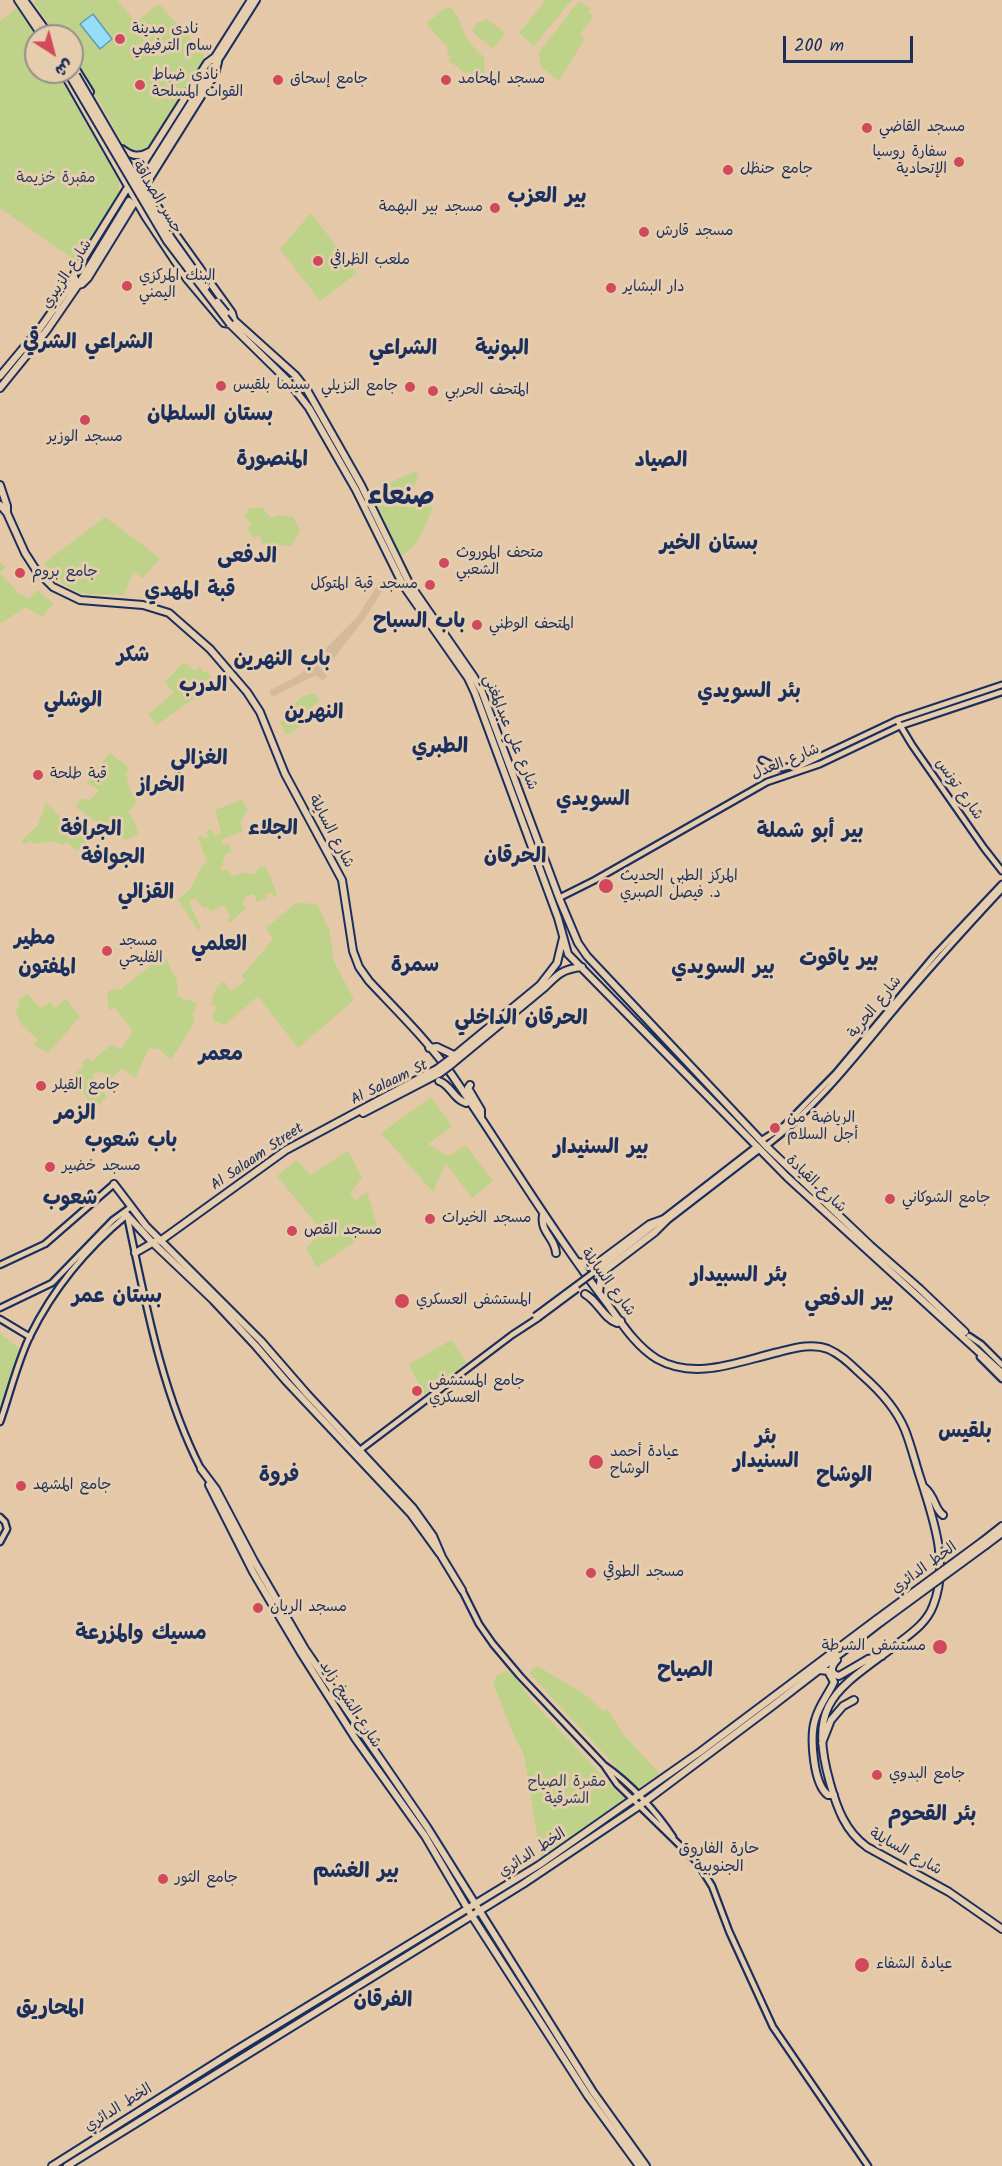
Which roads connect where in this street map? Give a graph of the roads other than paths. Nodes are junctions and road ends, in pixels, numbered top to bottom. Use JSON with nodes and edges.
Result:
{"nodes":[{"id":1,"x":18,"y":0,"type":"edge"},
{"id":2,"x":24,"y":0,"type":"edge"},
{"id":3,"x":251,"y":0,"type":"edge"},
{"id":4,"x":258,"y":0,"type":"edge"},
{"id":5,"x":34,"y":24,"type":"edge"},
{"id":6,"x":41,"y":24,"type":"edge"},
{"id":7,"x":216,"y":60,"type":"junction"},
{"id":8,"x":76,"y":84,"type":"edge"},
{"id":9,"x":76,"y":84,"type":"edge"},
{"id":10,"x":77,"y":84,"type":"edge"},
{"id":11,"x":84,"y":84,"type":"edge"},
{"id":12,"x":122,"y":149,"type":"junction"},
{"id":13,"x":152,"y":150,"type":"junction"},
{"id":14,"x":142,"y":173,"type":"junction"},
{"id":15,"x":144,"y":186,"type":"junction"},
{"id":16,"x":136,"y":187,"type":"junction"},
{"id":17,"x":128,"y":188,"type":"junction"},
{"id":18,"x":130,"y":200,"type":"junction"},
{"id":19,"x":127,"y":216,"type":"junction"},
{"id":20,"x":145,"y":216,"type":"junction"},
{"id":21,"x":76,"y":283,"type":"junction"},
{"id":22,"x":226,"y":313,"type":"joint"},
{"id":23,"x":232,"y":322,"type":"junction"},
{"id":24,"x":0,"y":375,"type":"edge"},
{"id":25,"x":0,"y":388,"type":"edge"},
{"id":26,"x":0,"y":485,"type":"edge"},
{"id":27,"x":0,"y":505,"type":"edge"},
{"id":28,"x":7,"y":513,"type":"junction"},
{"id":29,"x":118,"y":604,"type":"junction"},
{"id":30,"x":117,"y":612,"type":"dead end"},
{"id":31,"x":1002,"y":686,"type":"edge"},
{"id":32,"x":478,"y":692,"type":"junction"},
{"id":33,"x":1002,"y":692,"type":"edge"},
{"id":34,"x":897,"y":720,"type":"junction"},
{"id":35,"x":900,"y":726,"type":"junction"},
{"id":36,"x":762,"y":760,"type":"dead end"},
{"id":37,"x":1002,"y":871,"type":"edge"},
{"id":38,"x":1002,"y":884,"type":"edge"},
{"id":39,"x":1002,"y":890,"type":"edge"},
{"id":40,"x":559,"y":898,"type":"junction"},
{"id":41,"x":563,"y":935,"type":"junction"},
{"id":42,"x":578,"y":943,"type":"junction"},
{"id":43,"x":567,"y":947,"type":"junction"},
{"id":44,"x":582,"y":950,"type":"junction"},
{"id":45,"x":570,"y":955,"type":"junction"},
{"id":46,"x":557,"y":963,"type":"junction"},
{"id":47,"x":583,"y":967,"type":"junction"},
{"id":48,"x":568,"y":968,"type":"junction"},
{"id":49,"x":429,"y":1048,"type":"junction"},
{"id":50,"x":452,"y":1060,"type":"junction"},
{"id":51,"x":439,"y":1081,"type":"dead end"},
{"id":52,"x":470,"y":1085,"type":"dead end"},
{"id":53,"x":469,"y":1101,"type":"junction"},
{"id":54,"x":351,"y":1116,"type":"joint"},
{"id":55,"x":481,"y":1119,"type":"junction"},
{"id":56,"x":761,"y":1145,"type":"junction"},
{"id":57,"x":114,"y":1184,"type":"joint"},
{"id":58,"x":130,"y":1207,"type":"junction"},
{"id":59,"x":543,"y":1214,"type":"junction"},
{"id":60,"x":127,"y":1215,"type":"junction"},
{"id":61,"x":665,"y":1220,"type":"junction"},
{"id":62,"x":160,"y":1241,"type":"junction"},
{"id":63,"x":152,"y":1242,"type":"junction"},
{"id":64,"x":135,"y":1253,"type":"junction"},
{"id":65,"x":556,"y":1253,"type":"dead end"},
{"id":66,"x":576,"y":1261,"type":"junction"},
{"id":67,"x":0,"y":1265,"type":"edge"},
{"id":68,"x":599,"y":1293,"type":"junction"},
{"id":69,"x":585,"y":1294,"type":"dead end"},
{"id":70,"x":0,"y":1308,"type":"edge"},
{"id":71,"x":0,"y":1319,"type":"edge"},
{"id":72,"x":621,"y":1321,"type":"junction"},
{"id":73,"x":30,"y":1337,"type":"junction"},
{"id":74,"x":967,"y":1337,"type":"junction"},
{"id":75,"x":1002,"y":1367,"type":"edge"},
{"id":76,"x":1002,"y":1373,"type":"edge"},
{"id":77,"x":1002,"y":1379,"type":"edge"},
{"id":78,"x":0,"y":1422,"type":"edge"},
{"id":79,"x":360,"y":1450,"type":"junction"},
{"id":80,"x":201,"y":1469,"type":"junction"},
{"id":81,"x":923,"y":1487,"type":"junction"},
{"id":82,"x":943,"y":1515,"type":"dead end"},
{"id":83,"x":0,"y":1518,"type":"edge"},
{"id":84,"x":1002,"y":1526,"type":"edge"},
{"id":85,"x":1002,"y":1533,"type":"edge"},
{"id":86,"x":5,"y":1534,"type":"junction"},
{"id":87,"x":0,"y":1538,"type":"edge"},
{"id":88,"x":0,"y":1542,"type":"edge"},
{"id":89,"x":984,"y":1543,"type":"junction"},
{"id":90,"x":442,"y":1557,"type":"junction"},
{"id":91,"x":462,"y":1590,"type":"joint"},
{"id":92,"x":879,"y":1620,"type":"junction"},
{"id":93,"x":838,"y":1655,"type":"junction"},
{"id":94,"x":882,"y":1656,"type":"junction"},
{"id":95,"x":819,"y":1670,"type":"junction"},
{"id":96,"x":784,"y":1693,"type":"junction"},
{"id":97,"x":854,"y":1700,"type":"dead end"},
{"id":98,"x":821,"y":1744,"type":"junction"},
{"id":99,"x":834,"y":1795,"type":"junction"},
{"id":100,"x":639,"y":1801,"type":"junction"},
{"id":101,"x":476,"y":1904,"type":"junction"},
{"id":102,"x":469,"y":1908,"type":"junction"},
{"id":103,"x":480,"y":1911,"type":"junction"},
{"id":104,"x":472,"y":1916,"type":"junction"},
{"id":105,"x":1002,"y":1929,"type":"edge"},
{"id":106,"x":52,"y":2166,"type":"edge"},
{"id":107,"x":67,"y":2166,"type":"edge"},
{"id":108,"x":639,"y":2166,"type":"edge"},
{"id":109,"x":646,"y":2166,"type":"edge"},
{"id":110,"x":868,"y":2166,"type":"edge"}],
"edges":[{"from":1,"to":5,"type":"main road"},
{"from":2,"to":6,"type":"main road"},
{"from":3,"to":7,"type":"main road"},
{"from":4,"to":7,"type":"main road"},
{"from":7,"to":13,"type":"main road"},
{"from":7,"to":14,"type":"main road"},
{"from":7,"to":15,"type":"main road"},
{"from":8,"to":17,"type":"main road"},
{"from":9,"to":23,"type":"main road","name":"جسر الصداقة","bridge":true},
{"from":10,"to":22,"type":"main road","name":"جسر الصداقة","bridge":true},
{"from":11,"to":12,"type":"main road"},
{"from":12,"to":13,"type":"main road"},
{"from":12,"to":14,"type":"main road"},
{"from":13,"to":14,"type":"main road"},
{"from":14,"to":15,"type":"main road"},
{"from":14,"to":16,"type":"main road"},
{"from":14,"to":17,"type":"main road"},
{"from":15,"to":16,"type":"main road"},
{"from":15,"to":18,"type":"main road"},
{"from":15,"to":23,"type":"main road"},
{"from":16,"to":17,"type":"main road"},
{"from":16,"to":18,"type":"main road"},
{"from":17,"to":18,"type":"main road"},
{"from":17,"to":21,"type":"main road"},
{"from":18,"to":19,"type":"main road"},
{"from":18,"to":20,"type":"main road"},
{"from":18,"to":21,"type":"main road","name":"شارع الزبيري"},
{"from":19,"to":20,"type":"main road"},
{"from":19,"to":21,"type":"main road"},
{"from":20,"to":23,"type":"main road"},
{"from":21,"to":24,"type":"main road","name":"شارع الزبيري"},
{"from":21,"to":25,"type":"main road","name":"شارع الزبيري"},
{"from":22,"to":23,"type":"main road","name":"شارع علي عبدالمغني"},
{"from":23,"to":32,"type":"main road","name":"شارع علي عبدالمغني"},
{"from":23,"to":32,"type":"main road","name":"شارع علي عبدالمغني"},
{"from":26,"to":28,"type":"main road","name":"شارع السايلة"},
{"from":27,"to":28,"type":"main road","name":"شارع السايلة"},
{"from":28,"to":29,"type":"main road","name":"شارع السايلة"},
{"from":29,"to":30,"type":"main road"},
{"from":29,"to":49,"type":"main road","name":"شارع السايلة"},
{"from":31,"to":34,"type":"street","name":"شارع العدل"},
{"from":32,"to":40,"type":"main road","name":"شارع علي عبدالمغني"},
{"from":32,"to":41,"type":"main road","name":"شارع علي عبدالمغني"},
{"from":33,"to":35,"type":"street","name":"شارع العدل"},
{"from":34,"to":35,"type":"street","name":"شارع تونس"},
{"from":34,"to":36,"type":"street","name":"شارع العدل"},
{"from":35,"to":37,"type":"street","name":"شارع تونس"},
{"from":35,"to":40,"type":"street","name":"شارع العدل"},
{"from":38,"to":56,"type":"street","name":"شارع الحرية"},
{"from":39,"to":56,"type":"street"},
{"from":40,"to":42,"type":"main road","name":"شارع علي عبدالمغني"},
{"from":41,"to":43,"type":"main road","name":"شارع علي عبدالمغني"},
{"from":41,"to":46,"type":"main road"},
{"from":42,"to":43,"type":"main road"},
{"from":42,"to":44,"type":"main road"},
{"from":43,"to":45,"type":"main road"},
{"from":44,"to":45,"type":"main road"},
{"from":44,"to":56,"type":"main road","name":"شارع القيادة"},
{"from":45,"to":47,"type":"main road","name":"شارع القيادة"},
{"from":46,"to":48,"type":"main road"},
{"from":46,"to":50,"type":"main road"},
{"from":47,"to":48,"type":"main road"},
{"from":47,"to":56,"type":"main road","name":"شارع القيادة"},
{"from":48,"to":50,"type":"main road"},
{"from":49,"to":50,"type":"main road"},
{"from":49,"to":53,"type":"main road","name":"شارع السايلة"},
{"from":50,"to":54,"type":"main road","name":"Al Salaam St","bridge":true},
{"from":51,"to":53,"type":"main road"},
{"from":52,"to":55,"type":"main road"},
{"from":53,"to":55,"type":"main road","name":"شارع السايلة"},
{"from":54,"to":62,"type":"main road","name":"Al Salaam Street"},
{"from":55,"to":59,"type":"main road","name":"شارع السايلة"},
{"from":56,"to":61,"type":"street"},
{"from":56,"to":74,"type":"main road","name":"شارع القيادة"},
{"from":57,"to":58,"type":"main road"},
{"from":57,"to":67,"type":"street"},
{"from":58,"to":62,"type":"main road"},
{"from":58,"to":70,"type":"street"},
{"from":59,"to":65,"type":"main road"},
{"from":59,"to":66,"type":"main road","name":"شارع السايلة"},
{"from":60,"to":63,"type":"main road"},
{"from":60,"to":64,"type":"street","name":"شارع الشيخ زايد"},
{"from":60,"to":73,"type":"street"},
{"from":61,"to":66,"type":"main road"},
{"from":61,"to":68,"type":"main road"},
{"from":61,"to":79,"type":"street","bridge":true},
{"from":62,"to":63,"type":"main road"},
{"from":62,"to":79,"type":"main road"},
{"from":63,"to":64,"type":"main road"},
{"from":63,"to":90,"type":"main road"},
{"from":64,"to":80,"type":"street","name":"شارع الشيخ زايد"},
{"from":66,"to":68,"type":"main road","name":"شارع السايلة"},
{"from":68,"to":72,"type":"main road","name":"شارع السايلة"},
{"from":69,"to":72,"type":"main road"},
{"from":71,"to":73,"type":"street"},
{"from":72,"to":81,"type":"main road","name":"شارع السايلة"},
{"from":73,"to":78,"type":"street"},
{"from":74,"to":75,"type":"main road","name":"شارع القيادة"},
{"from":74,"to":76,"type":"main road","name":"شارع القيادة"},
{"from":74,"to":77,"type":"street"},
{"from":79,"to":90,"type":"main road"},
{"from":80,"to":101,"type":"main road"},
{"from":80,"to":102,"type":"main road","name":"شارع الشيخ زايد"},
{"from":81,"to":82,"type":"main road"},
{"from":81,"to":94,"type":"main road","name":"شارع السايلة"},
{"from":83,"to":86,"type":"street"},
{"from":84,"to":89,"type":"main road","name":"الخط الدائري"},
{"from":85,"to":89,"type":"main road"},
{"from":86,"to":87,"type":"street"},
{"from":86,"to":88,"type":"street"},
{"from":89,"to":92,"type":"main road","name":"الخط الدائري","bridge":true},
{"from":90,"to":91,"type":"main road"},
{"from":91,"to":100,"type":"street"},
{"from":92,"to":93,"type":"main road","name":"الخط الدائري"},
{"from":92,"to":96,"type":"main road","name":"الخط الدائري"},
{"from":93,"to":94,"type":"main road"},
{"from":93,"to":95,"type":"main road","name":"الخط الدائري"},
{"from":94,"to":98,"type":"main road","name":"شارع السايلة"},
{"from":95,"to":96,"type":"main road","name":"الخط الدائري"},
{"from":95,"to":99,"type":"main road"},
{"from":96,"to":100,"type":"main road","name":"الخط الدائري"},
{"from":97,"to":98,"type":"main road"},
{"from":98,"to":99,"type":"main road","name":"شارع السايلة"},
{"from":99,"to":105,"type":"main road","name":"شارع السايلة"},
{"from":100,"to":101,"type":"main road","name":"الخط الدائري"},
{"from":100,"to":103,"type":"main road","name":"الخط الدائري"},
{"from":100,"to":110,"type":"street"},
{"from":101,"to":102,"type":"main road","name":"الخط الدائري"},
{"from":101,"to":103,"type":"main road"},
{"from":102,"to":104,"type":"main road","name":"شارع الشيخ زايد"},
{"from":102,"to":106,"type":"main road","name":"الخط الدائري"},
{"from":103,"to":104,"type":"main road","name":"الخط الدائري"},
{"from":103,"to":109,"type":"main road"},
{"from":104,"to":107,"type":"main road","name":"الخط الدائري"},
{"from":104,"to":108,"type":"main road","name":"شارع الشيخ زايد"}]}
